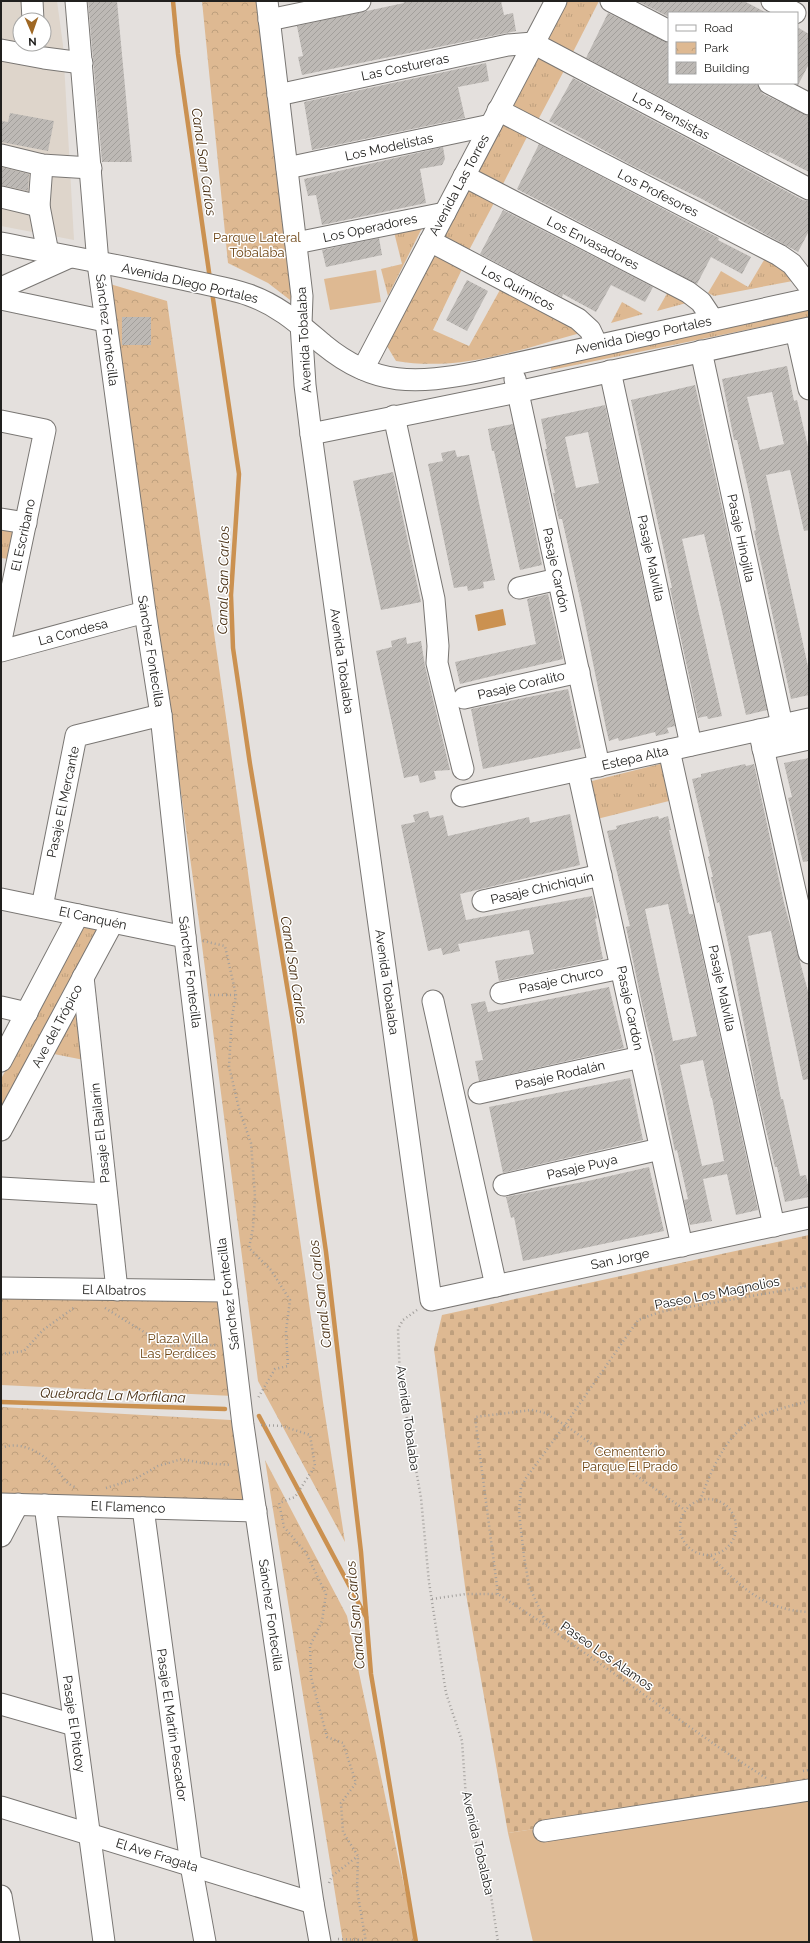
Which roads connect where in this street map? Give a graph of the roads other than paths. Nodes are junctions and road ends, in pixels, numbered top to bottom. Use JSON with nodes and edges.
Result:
{"nodes":[{"id":1,"x":32,"y":1,"type":"edge"},
{"id":2,"x":76,"y":1,"type":"edge"},
{"id":3,"x":360,"y":1,"type":"edge"},
{"id":4,"x":556,"y":1,"type":"edge"},
{"id":5,"x":611,"y":1,"type":"edge"},
{"id":6,"x":772,"y":1,"type":"edge"},
{"id":7,"x":268,"y":11,"type":"edge"},
{"id":8,"x":33,"y":12,"type":"edge"},
{"id":9,"x":794,"y":12,"type":"edge"},
{"id":10,"x":798,"y":14,"type":"edge"},
{"id":11,"x":809,"y":20,"type":"edge"},
{"id":12,"x":668,"y":30,"type":"edge"},
{"id":13,"x":533,"y":44,"type":"junction"},
{"id":14,"x":1,"y":51,"type":"edge"},
{"id":15,"x":12,"y":51,"type":"edge"},
{"id":16,"x":41,"y":52,"type":"edge"},
{"id":17,"x":82,"y":63,"type":"junction"},
{"id":18,"x":771,"y":84,"type":"edge"},
{"id":19,"x":278,"y":95,"type":"junction"},
{"id":20,"x":809,"y":104,"type":"edge"},
{"id":21,"x":494,"y":118,"type":"junction"},
{"id":22,"x":1,"y":155,"type":"edge"},
{"id":23,"x":42,"y":165,"type":"junction"},
{"id":24,"x":91,"y":168,"type":"junction"},
{"id":25,"x":287,"y":168,"type":"junction"},
{"id":26,"x":464,"y":176,"type":"junction"},
{"id":27,"x":809,"y":188,"type":"edge"},
{"id":28,"x":1,"y":197,"type":"edge"},
{"id":29,"x":39,"y":206,"type":"junction"},
{"id":30,"x":444,"y":213,"type":"junction"},
{"id":31,"x":430,"y":241,"type":"junction"},
{"id":32,"x":296,"y":243,"type":"junction"},
{"id":33,"x":9,"y":245,"type":"edge"},
{"id":34,"x":48,"y":253,"type":"junction"},
{"id":35,"x":70,"y":257,"type":"junction"},
{"id":36,"x":98,"y":263,"type":"junction"},
{"id":37,"x":8,"y":285,"type":"edge"},
{"id":38,"x":809,"y":286,"type":"edge"},
{"id":39,"x":1,"y":298,"type":"edge"},
{"id":40,"x":809,"y":299,"type":"edge"},
{"id":41,"x":713,"y":320,"type":"junction"},
{"id":42,"x":106,"y":321,"type":"junction"},
{"id":43,"x":301,"y":324,"type":"junction"},
{"id":44,"x":803,"y":329,"type":"edge"},
{"id":45,"x":597,"y":345,"type":"junction"},
{"id":46,"x":569,"y":351,"type":"junction"},
{"id":47,"x":701,"y":351,"type":"junction"},
{"id":48,"x":363,"y":369,"type":"junction"},
{"id":49,"x":610,"y":371,"type":"junction"},
{"id":50,"x":478,"y":372,"type":"junction"},
{"id":51,"x":539,"y":376,"type":"junction"},
{"id":52,"x":571,"y":379,"type":"junction"},
{"id":53,"x":515,"y":383,"type":"junction"},
{"id":54,"x":809,"y":389,"type":"edge"},
{"id":55,"x":394,"y":416,"type":"junction"},
{"id":56,"x":1,"y":421,"type":"edge"},
{"id":57,"x":311,"y":434,"type":"junction"},
{"id":58,"x":1,"y":519,"type":"edge"},
{"id":59,"x":26,"y":523,"type":"junction"},
{"id":60,"x":9,"y":563,"type":"edge"},
{"id":61,"x":558,"y":579,"type":"junction"},
{"id":62,"x":520,"y":588,"type":"dead end"},
{"id":63,"x":145,"y":612,"type":"junction"},
{"id":64,"x":1,"y":640,"type":"edge"},
{"id":65,"x":1,"y":651,"type":"edge"},
{"id":66,"x":579,"y":672,"type":"junction"},
{"id":67,"x":464,"y":698,"type":"dead end"},
{"id":68,"x":161,"y":715,"type":"junction"},
{"id":69,"x":809,"y":719,"type":"edge"},
{"id":70,"x":782,"y":725,"type":"junction"},
{"id":71,"x":809,"y":739,"type":"edge"},
{"id":72,"x":761,"y":740,"type":"junction"},
{"id":73,"x":691,"y":746,"type":"junction"},
{"id":74,"x":669,"y":750,"type":"junction"},
{"id":75,"x":599,"y":766,"type":"junction"},
{"id":76,"x":463,"y":769,"type":"dead end"},
{"id":77,"x":578,"y":771,"type":"junction"},
{"id":78,"x":462,"y":796,"type":"dead end"},
{"id":79,"x":601,"y":875,"type":"junction"},
{"id":80,"x":1,"y":899,"type":"edge"},
{"id":81,"x":483,"y":902,"type":"dead end"},
{"id":82,"x":42,"y":907,"type":"junction"},
{"id":83,"x":78,"y":915,"type":"junction"},
{"id":84,"x":113,"y":922,"type":"junction"},
{"id":85,"x":185,"y":937,"type":"junction"},
{"id":86,"x":809,"y":953,"type":"edge"},
{"id":87,"x":621,"y":968,"type":"junction"},
{"id":88,"x":83,"y":977,"type":"junction"},
{"id":89,"x":501,"y":993,"type":"dead end"},
{"id":90,"x":433,"y":1001,"type":"dead end"},
{"id":91,"x":1,"y":1007,"type":"edge"},
{"id":92,"x":27,"y":1013,"type":"junction"},
{"id":93,"x":641,"y":1057,"type":"junction"},
{"id":94,"x":1,"y":1061,"type":"edge"},
{"id":95,"x":479,"y":1093,"type":"dead end"},
{"id":96,"x":1,"y":1130,"type":"edge"},
{"id":97,"x":660,"y":1149,"type":"junction"},
{"id":98,"x":504,"y":1185,"type":"dead end"},
{"id":99,"x":1,"y":1188,"type":"edge"},
{"id":100,"x":106,"y":1194,"type":"junction"},
{"id":101,"x":809,"y":1218,"type":"edge"},
{"id":102,"x":774,"y":1226,"type":"junction"},
{"id":103,"x":682,"y":1246,"type":"junction"},
{"id":104,"x":496,"y":1286,"type":"junction"},
{"id":105,"x":1,"y":1288,"type":"edge"},
{"id":106,"x":117,"y":1290,"type":"junction"},
{"id":107,"x":227,"y":1291,"type":"junction"},
{"id":108,"x":432,"y":1300,"type":"joint"},
{"id":109,"x":9,"y":1504,"type":"edge"},
{"id":110,"x":44,"y":1505,"type":"junction"},
{"id":111,"x":143,"y":1508,"type":"junction"},
{"id":112,"x":256,"y":1511,"type":"junction"},
{"id":113,"x":1,"y":1536,"type":"edge"},
{"id":114,"x":1,"y":1704,"type":"edge"},
{"id":115,"x":74,"y":1725,"type":"junction"},
{"id":116,"x":809,"y":1790,"type":"edge"},
{"id":117,"x":1,"y":1807,"type":"edge"},
{"id":118,"x":544,"y":1831,"type":"dead end"},
{"id":119,"x":89,"y":1834,"type":"junction"},
{"id":120,"x":191,"y":1865,"type":"junction"},
{"id":121,"x":1,"y":1896,"type":"edge"},
{"id":122,"x":313,"y":1903,"type":"junction"},
{"id":123,"x":326,"y":1940,"type":"edge"},
{"id":124,"x":9,"y":1942,"type":"edge"},
{"id":125,"x":104,"y":1942,"type":"edge"},
{"id":126,"x":205,"y":1942,"type":"edge"}],
"edges":[{"from":1,"to":8,"type":"street"},
{"from":2,"to":17,"type":"street","name":"Sánchez Fontecilla"},
{"from":3,"to":7,"type":"street"},
{"from":4,"to":13,"type":"street","name":"Avenida Las Torres"},
{"from":5,"to":12,"type":"street"},
{"from":6,"to":9,"type":"street"},
{"from":7,"to":19,"type":"street","name":"Avenida Tobalaba"},
{"from":10,"to":11,"type":"street"},
{"from":13,"to":19,"type":"street","name":"Las Costureras"},
{"from":13,"to":21,"type":"street","name":"Avenida Las Torres"},
{"from":13,"to":27,"type":"street","name":"Los Prensistas"},
{"from":14,"to":15,"type":"street"},
{"from":16,"to":17,"type":"street"},
{"from":17,"to":24,"type":"street","name":"Sánchez Fontecilla"},
{"from":18,"to":20,"type":"street"},
{"from":19,"to":25,"type":"street","name":"Avenida Tobalaba"},
{"from":21,"to":25,"type":"street","name":"Los Modelistas"},
{"from":21,"to":26,"type":"street","name":"Avenida Las Torres"},
{"from":21,"to":38,"type":"street","name":"Los Profesores"},
{"from":22,"to":23,"type":"street"},
{"from":23,"to":24,"type":"street"},
{"from":23,"to":29,"type":"street"},
{"from":24,"to":36,"type":"street","name":"Sánchez Fontecilla"},
{"from":25,"to":32,"type":"street","name":"Avenida Tobalaba"},
{"from":26,"to":30,"type":"street","name":"Avenida Las Torres"},
{"from":26,"to":41,"type":"street","name":"Los Envasadores"},
{"from":28,"to":29,"type":"street"},
{"from":29,"to":34,"type":"street"},
{"from":30,"to":31,"type":"street","name":"Avenida Las Torres"},
{"from":30,"to":32,"type":"street","name":"Los Operadores"},
{"from":31,"to":45,"type":"street","name":"Los Químicos"},
{"from":31,"to":48,"type":"street","name":"Avenida Las Torres"},
{"from":32,"to":43,"type":"street","name":"Avenida Tobalaba"},
{"from":33,"to":34,"type":"street","name":"Avenida Diego Portales"},
{"from":33,"to":37,"type":"street"},
{"from":34,"to":35,"type":"street","name":"Avenida Diego Portales"},
{"from":35,"to":36,"type":"street","name":"Avenida Diego Portales"},
{"from":35,"to":37,"type":"street"},
{"from":36,"to":42,"type":"street","name":"Sánchez Fontecilla"},
{"from":36,"to":43,"type":"street","name":"Avenida Diego Portales"},
{"from":39,"to":42,"type":"street"},
{"from":40,"to":41,"type":"street","name":"Avenida Diego Portales"},
{"from":41,"to":45,"type":"street","name":"Avenida Diego Portales"},
{"from":42,"to":63,"type":"street","name":"Sánchez Fontecilla"},
{"from":43,"to":48,"type":"street","name":"Avenida Diego Portales"},
{"from":43,"to":57,"type":"street","name":"Avenida Tobalaba"},
{"from":44,"to":47,"type":"street","name":"Avenida Diego Portales"},
{"from":44,"to":54,"type":"street"},
{"from":45,"to":46,"type":"street","name":"Avenida Diego Portales"},
{"from":46,"to":50,"type":"street","name":"Avenida Diego Portales"},
{"from":46,"to":51,"type":"street"},
{"from":47,"to":49,"type":"street","name":"Avenida Diego Portales"},
{"from":47,"to":70,"type":"street","name":"Pasaje Hinojilla"},
{"from":48,"to":50,"type":"street","name":"Avenida Diego Portales"},
{"from":49,"to":52,"type":"street","name":"Avenida Diego Portales"},
{"from":49,"to":73,"type":"street","name":"Pasaje Malvilla"},
{"from":50,"to":53,"type":"street","name":"Avenida Diego Portales"},
{"from":51,"to":52,"type":"street","name":"Avenida Diego Portales"},
{"from":51,"to":53,"type":"street","name":"Avenida Diego Portales"},
{"from":52,"to":53,"type":"street","name":"Avenida Diego Portales"},
{"from":53,"to":55,"type":"street","name":"Avenida Diego Portales"},
{"from":53,"to":61,"type":"street","name":"Pasaje Cardón"},
{"from":55,"to":57,"type":"street","name":"Avenida Diego Portales"},
{"from":55,"to":76,"type":"street"},
{"from":56,"to":59,"type":"street","name":"El Escribano"},
{"from":57,"to":108,"type":"street","name":"Avenida Tobalaba"},
{"from":58,"to":59,"type":"street"},
{"from":59,"to":60,"type":"street","name":"El Escribano"},
{"from":60,"to":64,"type":"street","name":"El Escribano"},
{"from":61,"to":62,"type":"street"},
{"from":61,"to":66,"type":"street","name":"Pasaje Cardón"},
{"from":63,"to":65,"type":"street","name":"La Condesa"},
{"from":63,"to":68,"type":"street","name":"Sánchez Fontecilla"},
{"from":66,"to":67,"type":"street","name":"Pasaje Coralito"},
{"from":66,"to":75,"type":"street","name":"Pasaje Cardón"},
{"from":68,"to":82,"type":"street","name":"Pasaje El Mercante"},
{"from":68,"to":85,"type":"street","name":"Sánchez Fontecilla"},
{"from":69,"to":70,"type":"street","name":"Estepa Alta"},
{"from":70,"to":72,"type":"street","name":"Estepa Alta"},
{"from":71,"to":72,"type":"street","name":"Estepa Alta"},
{"from":72,"to":73,"type":"street","name":"Estepa Alta"},
{"from":72,"to":86,"type":"street"},
{"from":73,"to":74,"type":"street","name":"Estepa Alta"},
{"from":74,"to":75,"type":"street","name":"Estepa Alta"},
{"from":74,"to":102,"type":"street","name":"Pasaje Malvilla"},
{"from":75,"to":77,"type":"street","name":"Estepa Alta"},
{"from":77,"to":78,"type":"street","name":"Estepa Alta"},
{"from":77,"to":79,"type":"street","name":"Pasaje Cardón"},
{"from":79,"to":81,"type":"street","name":"Pasaje Chichiquín"},
{"from":79,"to":87,"type":"street","name":"Pasaje Cardón"},
{"from":80,"to":82,"type":"street","name":"El Canquén"},
{"from":82,"to":83,"type":"street","name":"El Canquén"},
{"from":83,"to":84,"type":"street","name":"El Canquén"},
{"from":83,"to":92,"type":"street"},
{"from":84,"to":85,"type":"street","name":"El Canquén"},
{"from":84,"to":88,"type":"street","name":"Ave del Trópico"},
{"from":85,"to":107,"type":"street","name":"Sánchez Fontecilla"},
{"from":87,"to":89,"type":"street","name":"Pasaje Churco"},
{"from":87,"to":93,"type":"street","name":"Pasaje Cardón"},
{"from":88,"to":96,"type":"street","name":"Ave del Trópico"},
{"from":88,"to":100,"type":"street","name":"Pasaje El Bailarín"},
{"from":90,"to":104,"type":"street"},
{"from":91,"to":92,"type":"street"},
{"from":92,"to":94,"type":"street"},
{"from":93,"to":95,"type":"street","name":"Pasaje Rodalán"},
{"from":93,"to":97,"type":"street","name":"Pasaje Cardón"},
{"from":97,"to":98,"type":"street","name":"Pasaje Puya"},
{"from":97,"to":103,"type":"street","name":"Pasaje Cardón"},
{"from":99,"to":100,"type":"street"},
{"from":100,"to":106,"type":"street","name":"Pasaje El Bailarín"},
{"from":101,"to":102,"type":"street","name":"San Jorge"},
{"from":102,"to":103,"type":"street","name":"San Jorge"},
{"from":103,"to":104,"type":"street","name":"San Jorge"},
{"from":104,"to":108,"type":"street","name":"San Jorge"},
{"from":105,"to":106,"type":"street","name":"El Albatros"},
{"from":106,"to":107,"type":"street","name":"El Albatros"},
{"from":107,"to":112,"type":"street","name":"Sánchez Fontecilla"},
{"from":109,"to":110,"type":"street","name":"El Flamenco"},
{"from":109,"to":113,"type":"street"},
{"from":110,"to":111,"type":"street","name":"El Flamenco"},
{"from":110,"to":115,"type":"street","name":"Pasaje El Pitotoy"},
{"from":111,"to":112,"type":"street","name":"El Flamenco"},
{"from":111,"to":120,"type":"street","name":"Pasaje El Martín Pescador"},
{"from":112,"to":122,"type":"street","name":"Sánchez Fontecilla"},
{"from":114,"to":115,"type":"street"},
{"from":115,"to":119,"type":"street","name":"Pasaje El Pitotoy"},
{"from":116,"to":118,"type":"street"},
{"from":117,"to":119,"type":"street","name":"El Ave Fragata"},
{"from":119,"to":120,"type":"street","name":"El Ave Fragata"},
{"from":119,"to":125,"type":"street","name":"Pasaje El Pitotoy"},
{"from":120,"to":122,"type":"street","name":"El Ave Fragata"},
{"from":120,"to":126,"type":"street","name":"Pasaje El Martín Pescador"},
{"from":121,"to":124,"type":"street"},
{"from":122,"to":123,"type":"street","name":"Sánchez Fontecilla"}]}
